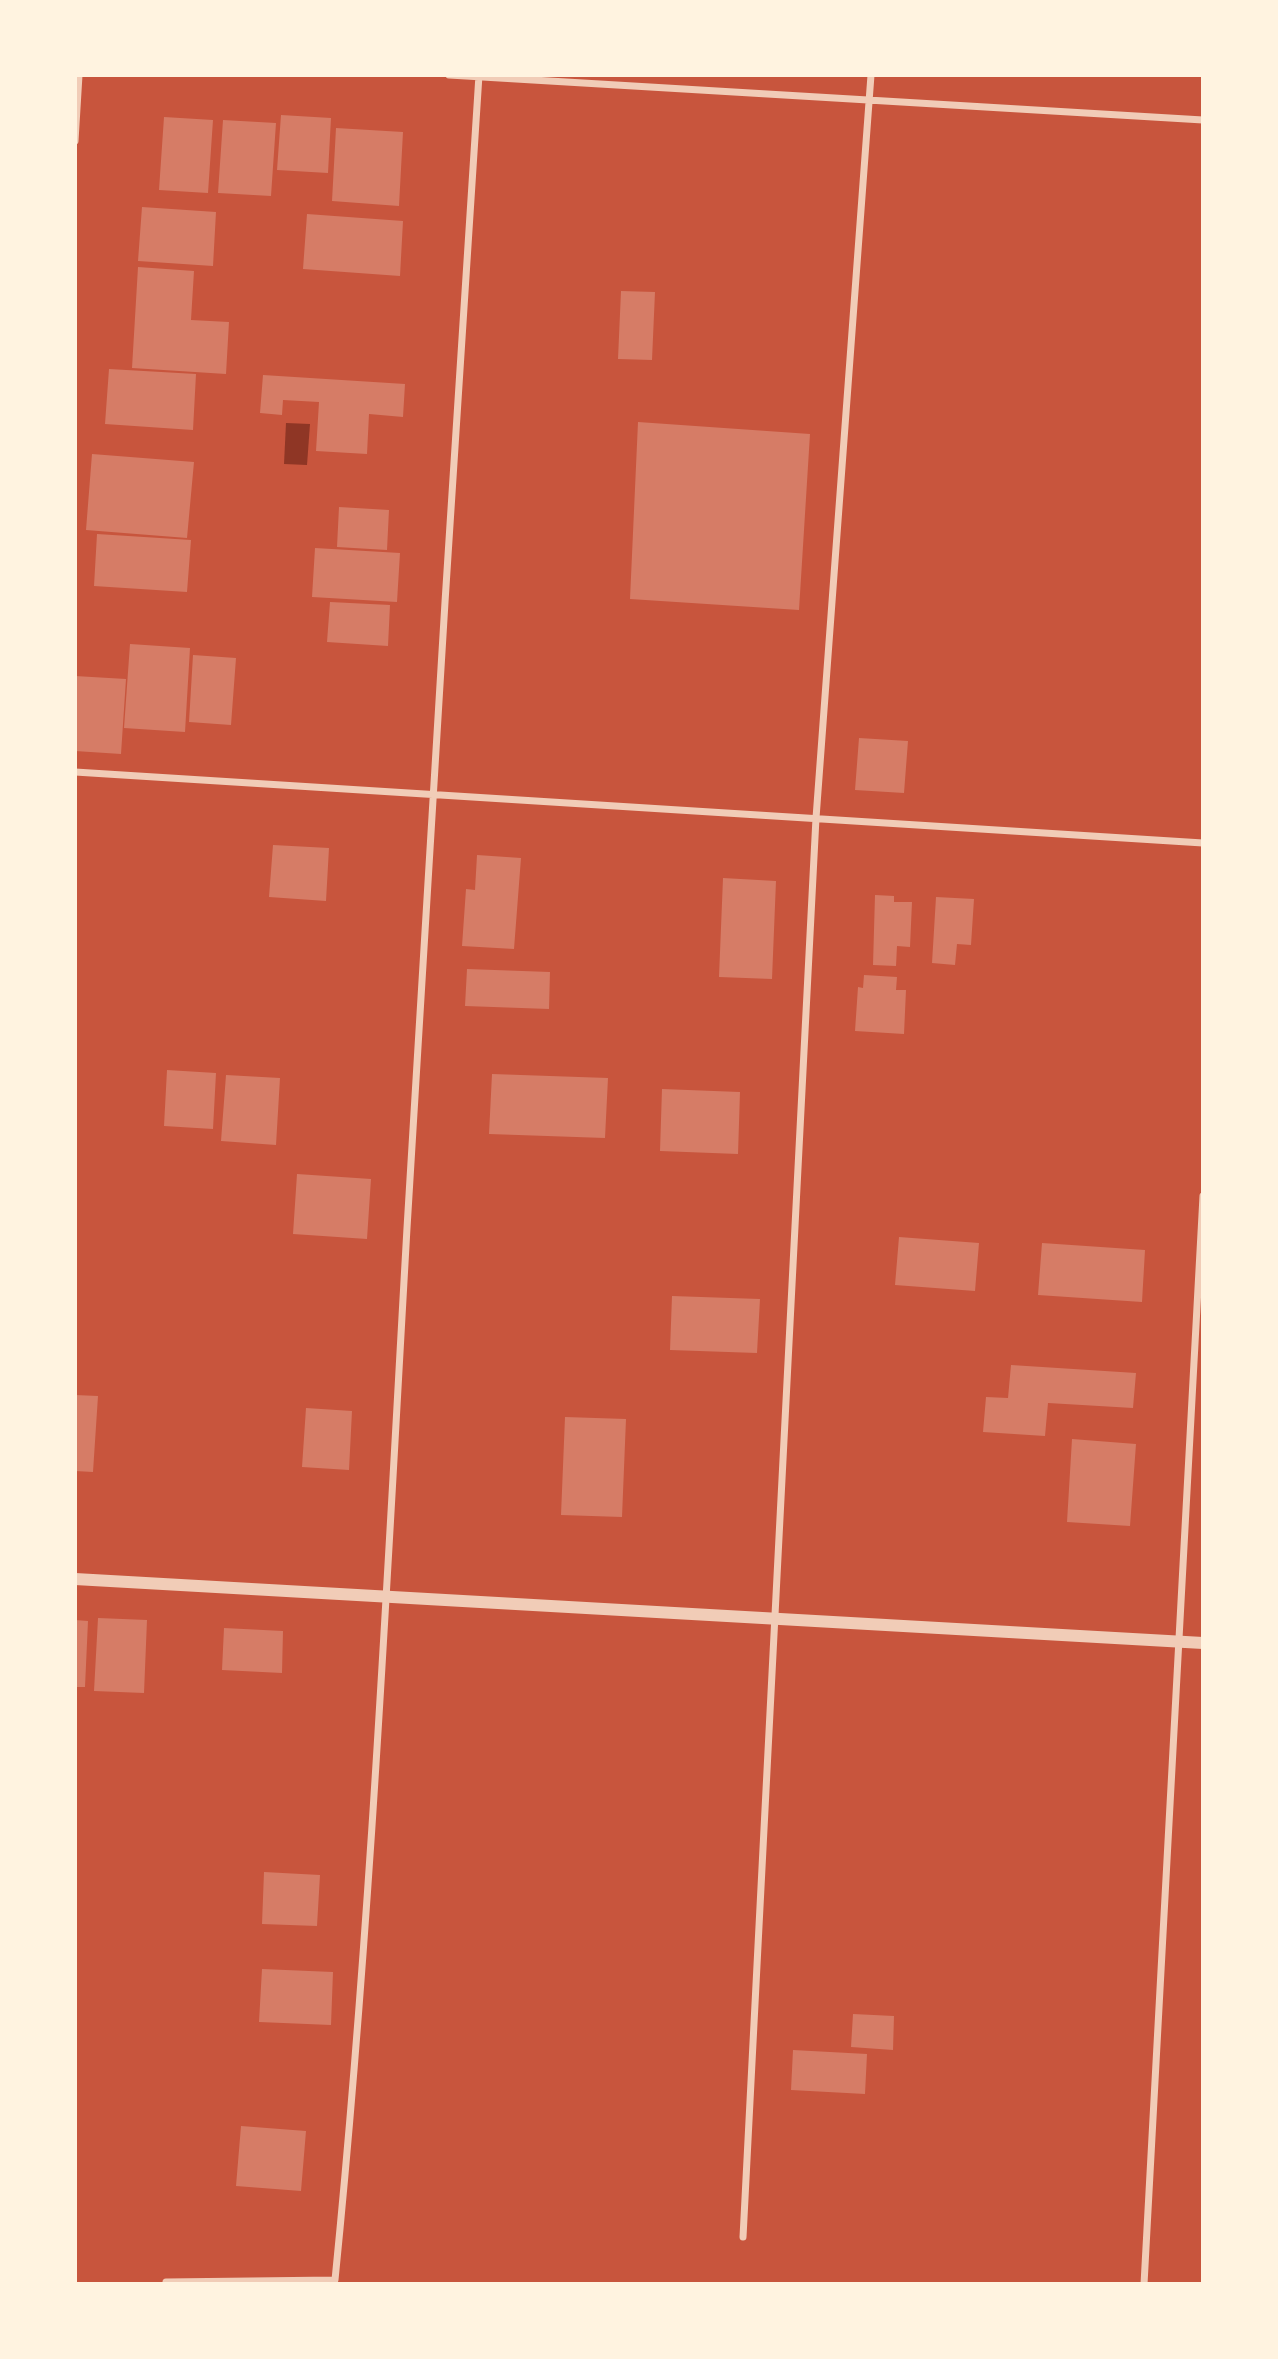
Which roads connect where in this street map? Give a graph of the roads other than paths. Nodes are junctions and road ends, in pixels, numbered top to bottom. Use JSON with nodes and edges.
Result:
{"nodes":[{"id":1,"x":79,"y":75,"type":"edge"},
{"id":2,"x":449,"y":75,"type":"edge"},
{"id":3,"x":871,"y":75,"type":"edge"},
{"id":4,"x":479,"y":76,"type":"edge"},
{"id":5,"x":869,"y":100,"type":"junction"},
{"id":6,"x":1203,"y":120,"type":"edge"},
{"id":7,"x":75,"y":141,"type":"edge"},
{"id":8,"x":75,"y":772,"type":"edge"},
{"id":9,"x":432,"y":794,"type":"junction"},
{"id":10,"x":816,"y":818,"type":"junction"},
{"id":11,"x":1203,"y":843,"type":"edge"},
{"id":12,"x":1203,"y":1196,"type":"edge"},
{"id":13,"x":75,"y":1579,"type":"edge"},
{"id":14,"x":386,"y":1597,"type":"junction"},
{"id":15,"x":776,"y":1619,"type":"junction"},
{"id":16,"x":1179,"y":1642,"type":"junction"},
{"id":17,"x":1203,"y":1643,"type":"edge"},
{"id":18,"x":743,"y":2237,"type":"dead end"},
{"id":19,"x":166,"y":2282,"type":"dead end"},
{"id":20,"x":1144,"y":2284,"type":"edge"}],
"edges":[{"from":1,"to":7,"type":"street"},
{"from":2,"to":4,"type":"street"},
{"from":3,"to":5,"type":"street"},
{"from":4,"to":5,"type":"street"},
{"from":4,"to":9,"type":"street"},
{"from":5,"to":6,"type":"street"},
{"from":5,"to":10,"type":"street"},
{"from":8,"to":9,"type":"street"},
{"from":9,"to":10,"type":"street"},
{"from":9,"to":14,"type":"street"},
{"from":10,"to":11,"type":"street"},
{"from":10,"to":15,"type":"street"},
{"from":12,"to":16,"type":"street"},
{"from":13,"to":14,"type":"street"},
{"from":14,"to":15,"type":"street"},
{"from":14,"to":19,"type":"street"},
{"from":15,"to":16,"type":"street"},
{"from":15,"to":18,"type":"street"},
{"from":16,"to":17,"type":"street"},
{"from":16,"to":20,"type":"street"}]}
